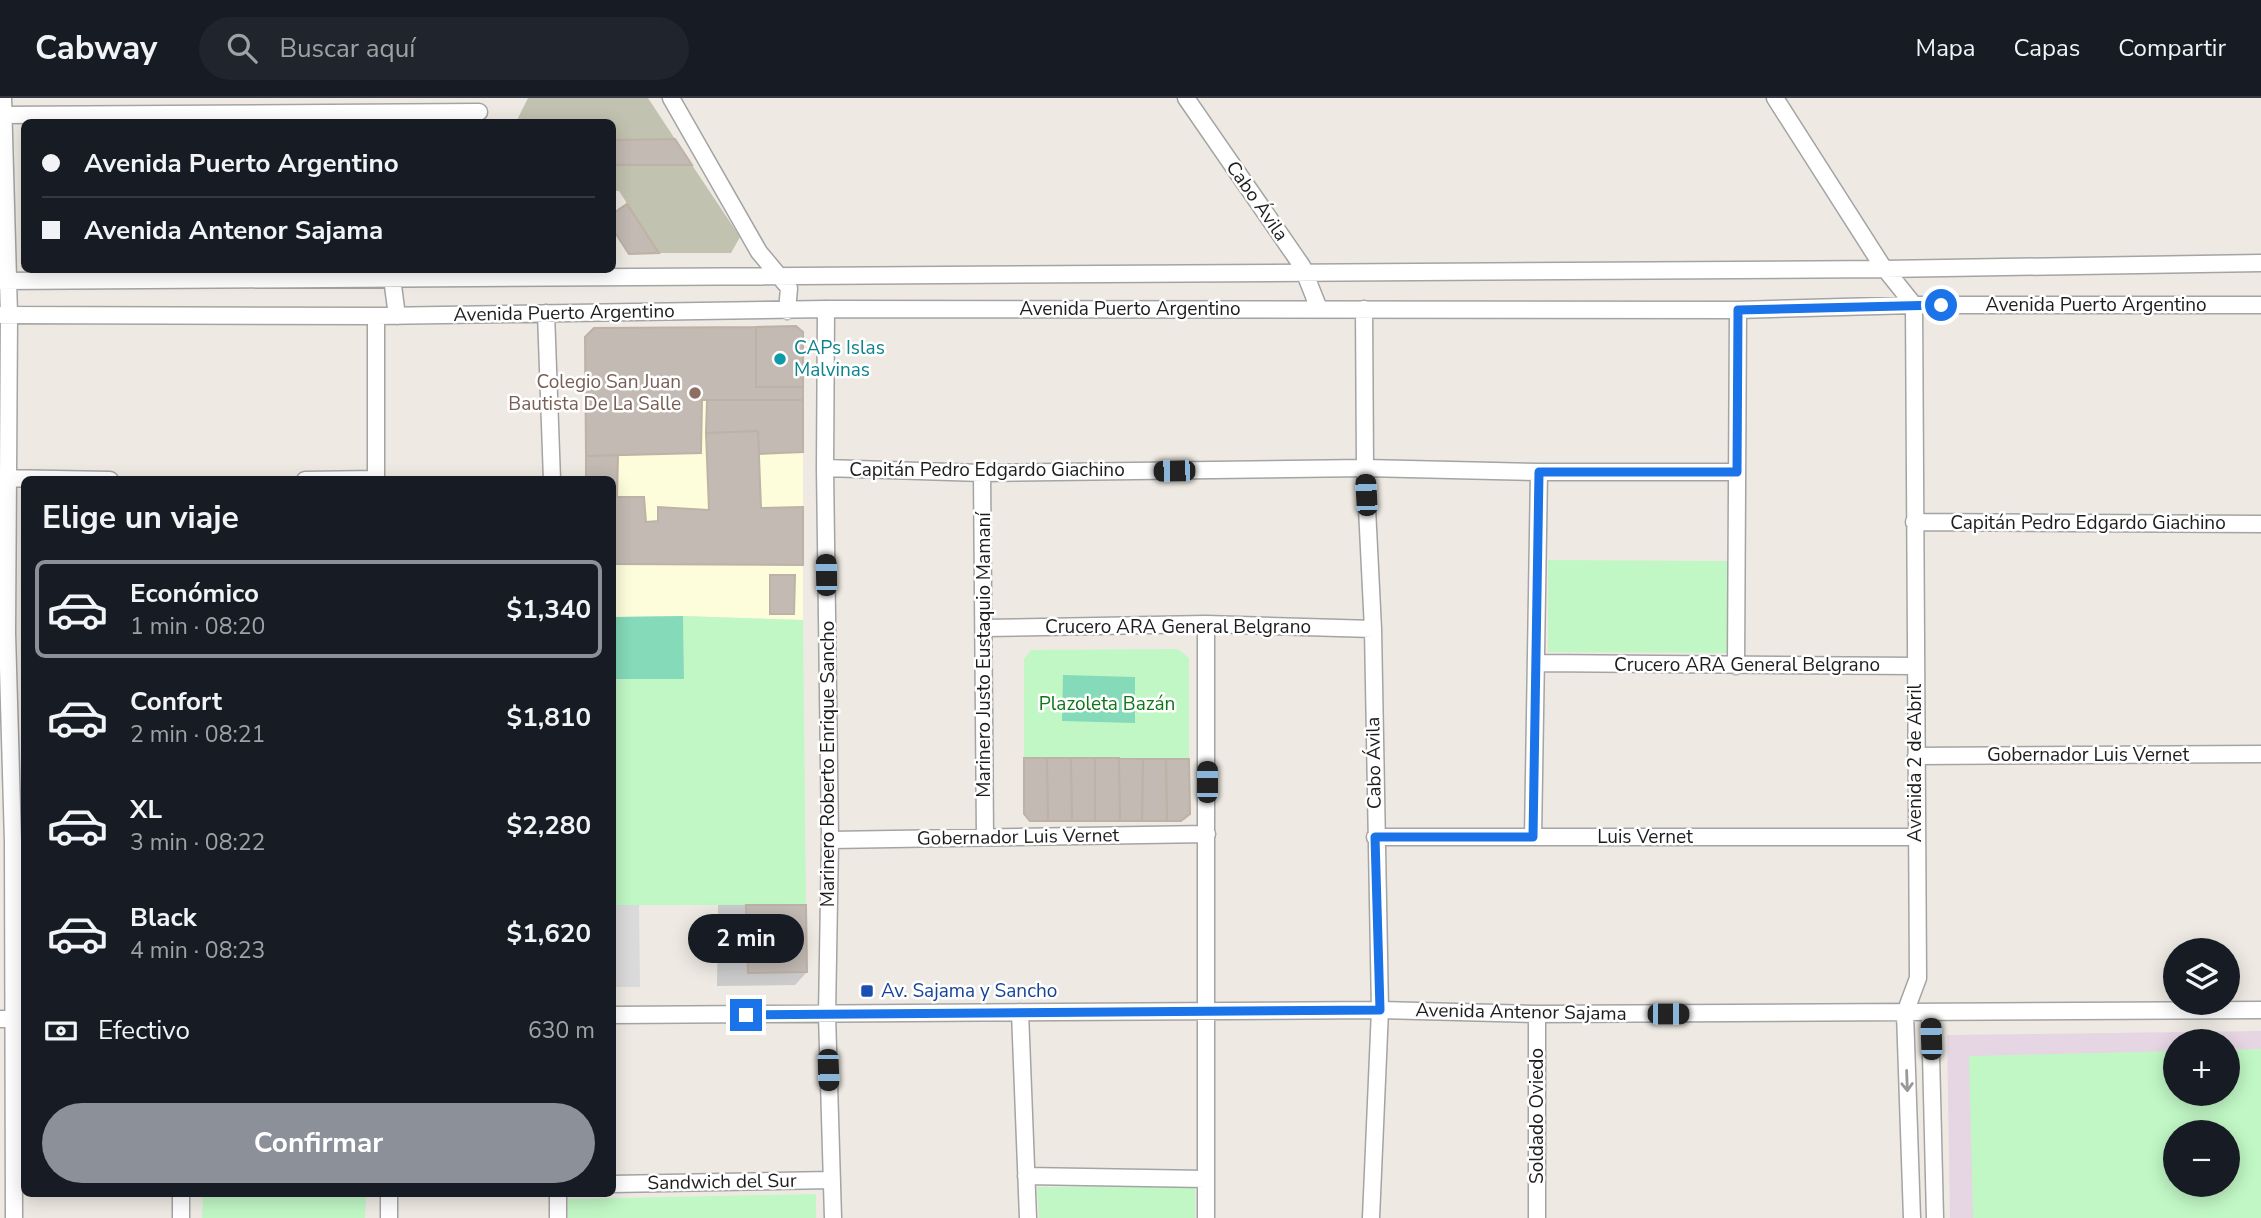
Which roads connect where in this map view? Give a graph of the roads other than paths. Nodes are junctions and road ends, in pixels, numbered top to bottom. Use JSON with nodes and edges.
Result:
{"nodes":[{"id":1,"x":3,"y":98,"type":"edge"},
{"id":2,"x":671,"y":98,"type":"edge"},
{"id":3,"x":1186,"y":98,"type":"edge"},
{"id":4,"x":1775,"y":98,"type":"edge"},
{"id":5,"x":479,"y":111,"type":"edge"},
{"id":6,"x":2,"y":115,"type":"edge"},
{"id":7,"x":2261,"y":264,"type":"edge"},
{"id":8,"x":1885,"y":269,"type":"junction"},
{"id":9,"x":1304,"y":272,"type":"junction"},
{"id":10,"x":394,"y":274,"type":"edge"},
{"id":11,"x":779,"y":275,"type":"junction"},
{"id":12,"x":4,"y":281,"type":"edge"},
{"id":13,"x":1914,"y":305,"type":"junction"},
{"id":14,"x":2261,"y":305,"type":"edge"},
{"id":15,"x":826,"y":309,"type":"junction"},
{"id":16,"x":1320,"y":309,"type":"junction"},
{"id":17,"x":1364,"y":309,"type":"junction"},
{"id":18,"x":1738,"y":310,"type":"junction"},
{"id":19,"x":787,"y":311,"type":"junction"},
{"id":20,"x":546,"y":313,"type":"junction"},
{"id":21,"x":5,"y":315,"type":"edge"},
{"id":22,"x":376,"y":316,"type":"junction"},
{"id":23,"x":397,"y":316,"type":"junction"},
{"id":24,"x":825,"y":468,"type":"junction"},
{"id":25,"x":1365,"y":468,"type":"junction"},
{"id":26,"x":1539,"y":472,"type":"junction"},
{"id":27,"x":1737,"y":472,"type":"junction"},
{"id":28,"x":982,"y":473,"type":"junction"},
{"id":29,"x":376,"y":476,"type":"edge"},
{"id":30,"x":552,"y":476,"type":"edge"},
{"id":31,"x":4,"y":478,"type":"edge"},
{"id":32,"x":1914,"y":522,"type":"junction"},
{"id":33,"x":2261,"y":524,"type":"edge"},
{"id":34,"x":1206,"y":624,"type":"junction"},
{"id":35,"x":984,"y":628,"type":"junction"},
{"id":36,"x":1373,"y":629,"type":"junction"},
{"id":37,"x":4,"y":633,"type":"edge"},
{"id":38,"x":1537,"y":663,"type":"junction"},
{"id":39,"x":1736,"y":666,"type":"junction"},
{"id":40,"x":1915,"y":666,"type":"junction"},
{"id":41,"x":2261,"y":754,"type":"edge"},
{"id":42,"x":1916,"y":756,"type":"junction"},
{"id":43,"x":1207,"y":834,"type":"junction"},
{"id":44,"x":985,"y":837,"type":"junction"},
{"id":45,"x":1375,"y":837,"type":"junction"},
{"id":46,"x":1533,"y":837,"type":"junction"},
{"id":47,"x":1916,"y":837,"type":"junction"},
{"id":48,"x":830,"y":840,"type":"junction"},
{"id":49,"x":19,"y":842,"type":"edge"},
{"id":50,"x":1380,"y":1010,"type":"junction"},
{"id":51,"x":2261,"y":1010,"type":"edge"},
{"id":52,"x":1020,"y":1012,"type":"junction"},
{"id":53,"x":1206,"y":1012,"type":"junction"},
{"id":54,"x":1905,"y":1013,"type":"junction"},
{"id":55,"x":1930,"y":1013,"type":"junction"},
{"id":56,"x":1536,"y":1014,"type":"junction"},
{"id":57,"x":616,"y":1015,"type":"edge"},
{"id":58,"x":827,"y":1015,"type":"junction"},
{"id":59,"x":12,"y":1019,"type":"edge"},
{"id":60,"x":1027,"y":1176,"type":"junction"},
{"id":61,"x":1206,"y":1179,"type":"junction"},
{"id":62,"x":832,"y":1180,"type":"junction"},
{"id":63,"x":616,"y":1184,"type":"edge"},
{"id":64,"x":181,"y":1197,"type":"edge"},
{"id":65,"x":389,"y":1197,"type":"edge"},
{"id":66,"x":558,"y":1197,"type":"edge"},
{"id":67,"x":14,"y":1218,"type":"edge"},
{"id":68,"x":181,"y":1218,"type":"edge"},
{"id":69,"x":389,"y":1218,"type":"edge"},
{"id":70,"x":558,"y":1218,"type":"edge"},
{"id":71,"x":833,"y":1218,"type":"edge"},
{"id":72,"x":1028,"y":1218,"type":"edge"},
{"id":73,"x":1206,"y":1218,"type":"edge"},
{"id":74,"x":1371,"y":1218,"type":"edge"},
{"id":75,"x":1537,"y":1218,"type":"edge"},
{"id":76,"x":1912,"y":1218,"type":"edge"},
{"id":77,"x":1935,"y":1218,"type":"edge"}],
"edges":[{"from":1,"to":6,"type":"street"},
{"from":2,"to":11,"type":"street"},
{"from":3,"to":9,"type":"street","name":"Cabo Ávila"},
{"from":4,"to":8,"type":"street"},
{"from":5,"to":6,"type":"street"},
{"from":6,"to":12,"type":"street"},
{"from":7,"to":8,"type":"street","name":"Avenida Puerto Argentino"},
{"from":8,"to":9,"type":"street","name":"Avenida Puerto Argentino"},
{"from":8,"to":13,"type":"street"},
{"from":9,"to":11,"type":"street","name":"Avenida Puerto Argentino"},
{"from":9,"to":16,"type":"street","name":"Cabo Ávila"},
{"from":10,"to":11,"type":"street","name":"Avenida Puerto Argentino"},
{"from":10,"to":12,"type":"street","name":"Avenida Puerto Argentino"},
{"from":10,"to":23,"type":"street"},
{"from":11,"to":19,"type":"street"},
{"from":12,"to":21,"type":"street"},
{"from":13,"to":14,"type":"street","name":"Avenida Puerto Argentino"},
{"from":13,"to":18,"type":"street","name":"Avenida Puerto Argentino"},
{"from":13,"to":32,"type":"street","name":"Avenida 2 de Abril"},
{"from":15,"to":16,"type":"street","name":"Avenida Puerto Argentino"},
{"from":15,"to":19,"type":"street","name":"Avenida Puerto Argentino"},
{"from":15,"to":24,"type":"street","name":"Marinero Roberto Enrique Sancho"},
{"from":16,"to":17,"type":"street","name":"Avenida Puerto Argentino"},
{"from":17,"to":18,"type":"street","name":"Avenida Puerto Argentino"},
{"from":17,"to":25,"type":"street","name":"Cabo Ávila"},
{"from":18,"to":27,"type":"street"},
{"from":19,"to":20,"type":"street","name":"Avenida Puerto Argentino"},
{"from":20,"to":23,"type":"street","name":"Avenida Puerto Argentino"},
{"from":20,"to":30,"type":"street"},
{"from":21,"to":22,"type":"street","name":"Avenida Puerto Argentino"},
{"from":21,"to":31,"type":"street"},
{"from":22,"to":23,"type":"street","name":"Avenida Puerto Argentino"},
{"from":22,"to":29,"type":"street"},
{"from":24,"to":28,"type":"street","name":"Capitán Pedro Edgardo Giachino"},
{"from":24,"to":48,"type":"street","name":"Marinero Roberto Enrique Sancho"},
{"from":25,"to":26,"type":"street","name":"Capitán Pedro Edgardo Giachino"},
{"from":25,"to":28,"type":"street","name":"Capitán Pedro Edgardo Giachino"},
{"from":25,"to":36,"type":"street","name":"Cabo Ávila"},
{"from":26,"to":27,"type":"street","name":"Capitán Pedro Edgardo Giachino"},
{"from":26,"to":38,"type":"street"},
{"from":27,"to":39,"type":"street"},
{"from":28,"to":35,"type":"street","name":"Marinero Justo Eustaquio Mamaní"},
{"from":31,"to":37,"type":"street"},
{"from":32,"to":33,"type":"street","name":"Capitán Pedro Edgardo Giachino"},
{"from":32,"to":40,"type":"street","name":"Avenida 2 de Abril"},
{"from":34,"to":35,"type":"street","name":"Crucero ARA General Belgrano"},
{"from":34,"to":36,"type":"street","name":"Crucero ARA General Belgrano"},
{"from":34,"to":43,"type":"street"},
{"from":35,"to":44,"type":"street","name":"Marinero Justo Eustaquio Mamaní"},
{"from":36,"to":45,"type":"street","name":"Cabo Ávila"},
{"from":37,"to":49,"type":"street"},
{"from":38,"to":39,"type":"street","name":"Crucero ARA General Belgrano"},
{"from":38,"to":46,"type":"street"},
{"from":39,"to":40,"type":"street","name":"Crucero ARA General Belgrano"},
{"from":40,"to":42,"type":"street","name":"Avenida 2 de Abril"},
{"from":41,"to":42,"type":"street","name":"Gobernador Luis Vernet"},
{"from":42,"to":47,"type":"street","name":"Avenida 2 de Abril"},
{"from":43,"to":44,"type":"street","name":"Gobernador Luis Vernet"},
{"from":43,"to":53,"type":"street"},
{"from":44,"to":48,"type":"street","name":"Gobernador Luis Vernet"},
{"from":45,"to":46,"type":"street","name":"Luis Vernet"},
{"from":45,"to":50,"type":"street","name":"Cabo Ávila"},
{"from":46,"to":47,"type":"street","name":"Luis Vernet"},
{"from":47,"to":54,"type":"street","name":"Avenida 2 de Abril"},
{"from":48,"to":58,"type":"street","name":"Marinero Roberto Enrique Sancho"},
{"from":49,"to":59,"type":"street"},
{"from":50,"to":53,"type":"street","name":"Avenida Antenor Sajama"},
{"from":50,"to":56,"type":"street","name":"Avenida Antenor Sajama"},
{"from":50,"to":74,"type":"street","name":"Cabo Ávila"},
{"from":51,"to":55,"type":"street","name":"Avenida Antenor Sajama"},
{"from":52,"to":53,"type":"street","name":"Avenida Antenor Sajama"},
{"from":52,"to":58,"type":"street","name":"Avenida Antenor Sajama"},
{"from":52,"to":60,"type":"street"},
{"from":53,"to":61,"type":"street"},
{"from":54,"to":55,"type":"street","name":"Avenida Antenor Sajama"},
{"from":54,"to":56,"type":"street","name":"Avenida Antenor Sajama"},
{"from":54,"to":76,"type":"street","name":"Avenida 2 de Abril","one_way":true},
{"from":55,"to":77,"type":"street"},
{"from":56,"to":75,"type":"street","name":"Soldado Oviedo"},
{"from":57,"to":58,"type":"street","name":"Avenida Antenor Sajama"},
{"from":58,"to":62,"type":"street","name":"Marinero Roberto Enrique Sancho"},
{"from":59,"to":67,"type":"street"},
{"from":60,"to":61,"type":"street"},
{"from":60,"to":72,"type":"street"},
{"from":61,"to":73,"type":"street"},
{"from":62,"to":63,"type":"street","name":"Sandwich del Sur"},
{"from":62,"to":71,"type":"street","name":"Marinero Roberto Enrique Sancho"},
{"from":64,"to":68,"type":"street"},
{"from":65,"to":69,"type":"street"},
{"from":66,"to":70,"type":"street"}]}
